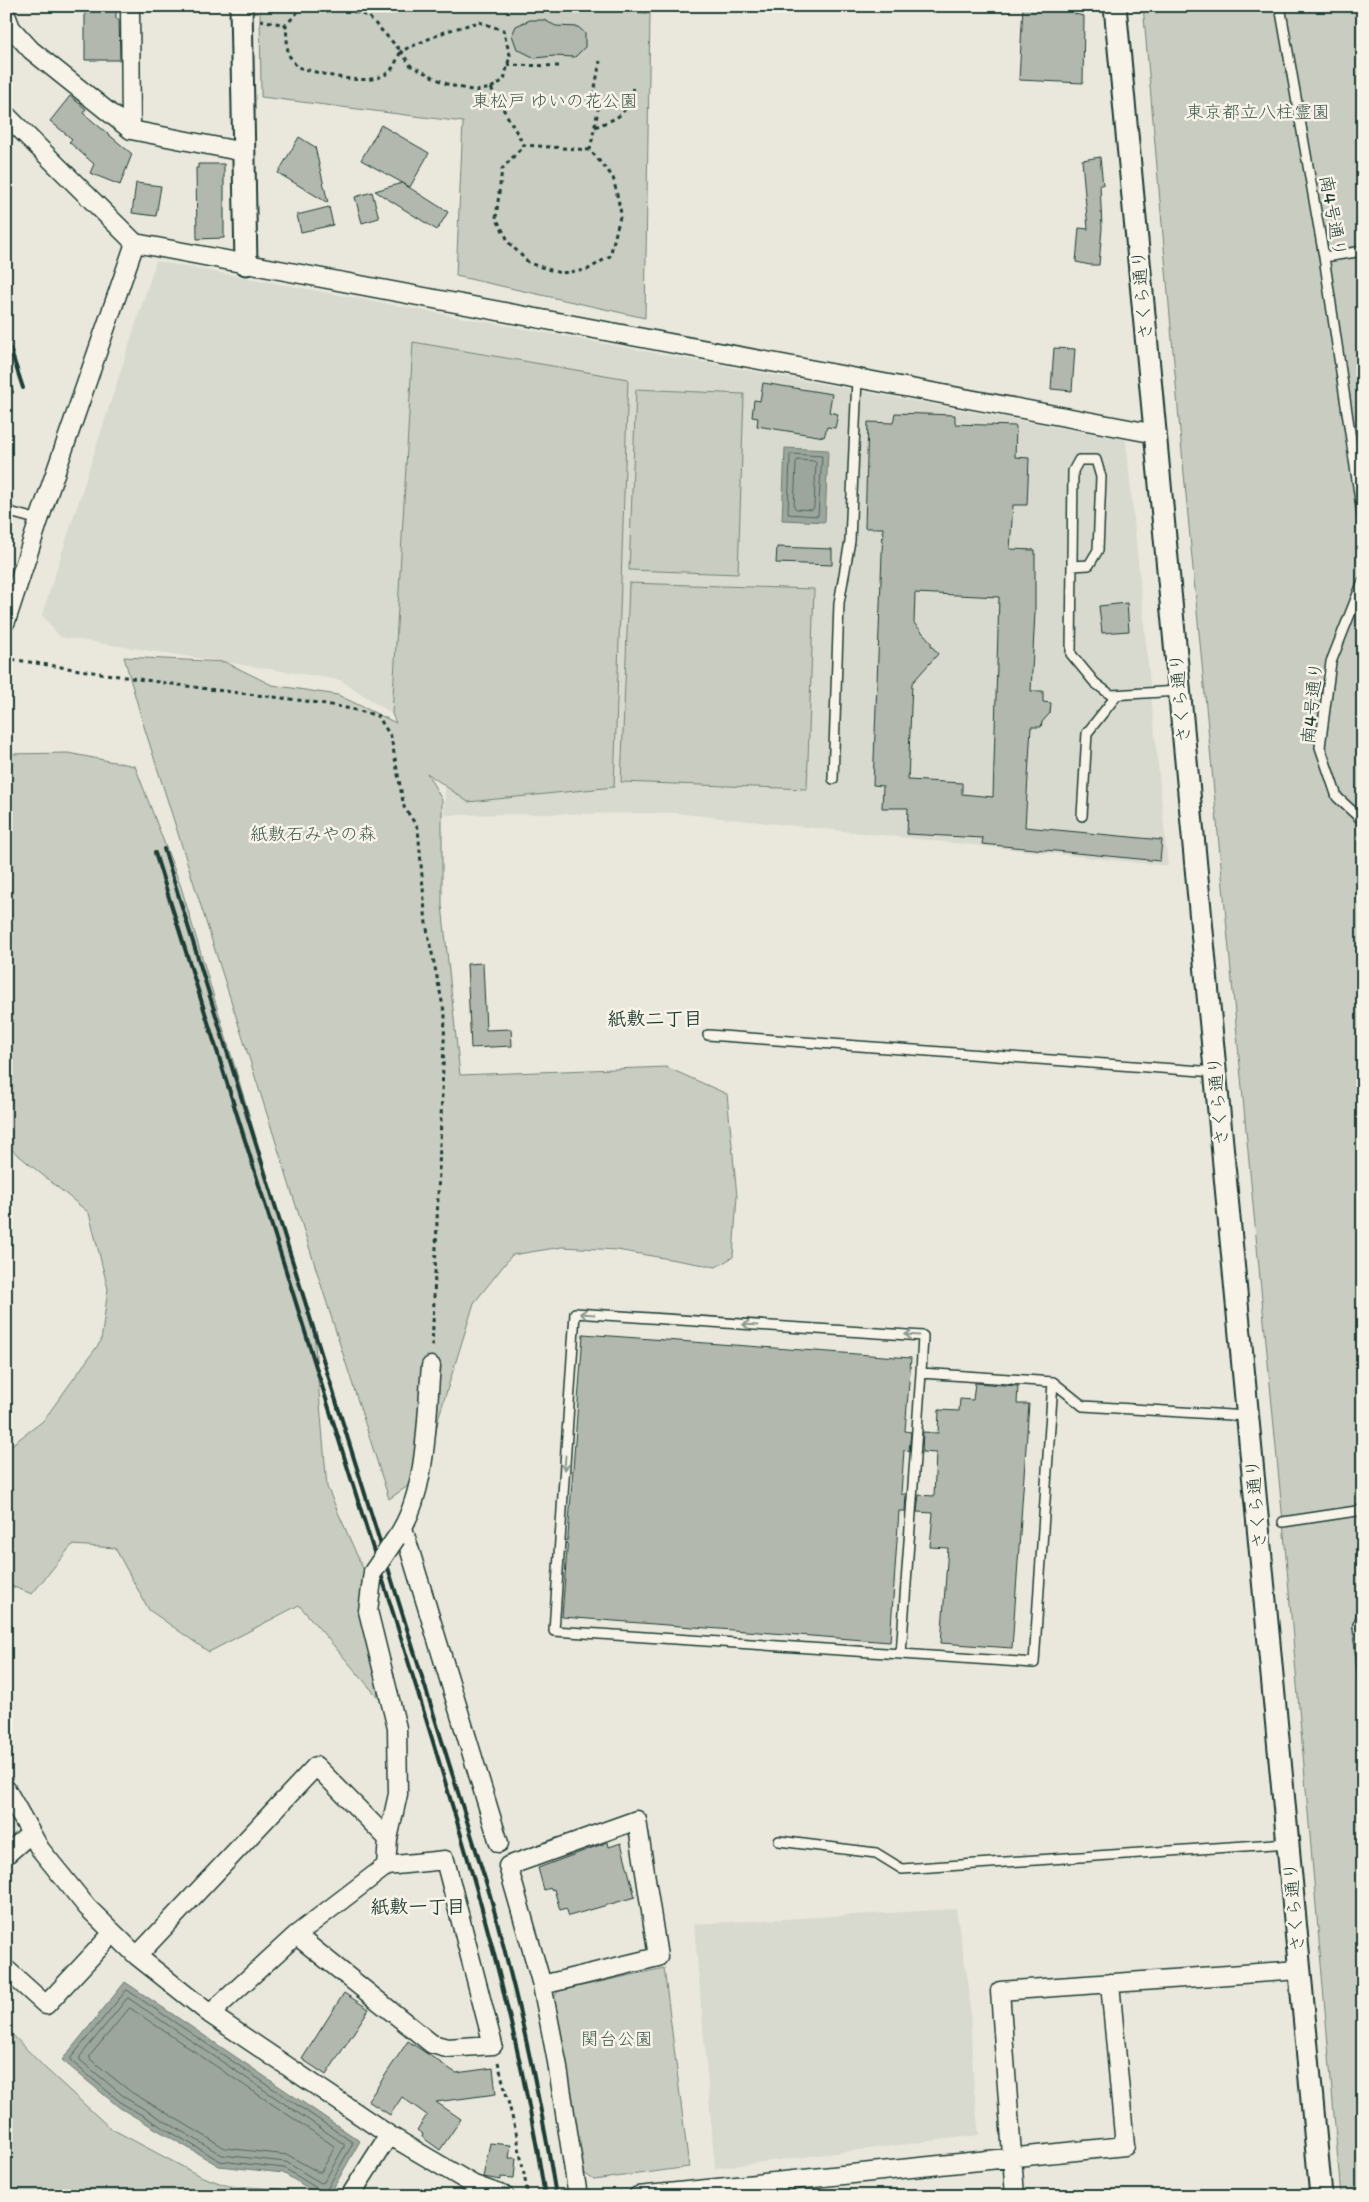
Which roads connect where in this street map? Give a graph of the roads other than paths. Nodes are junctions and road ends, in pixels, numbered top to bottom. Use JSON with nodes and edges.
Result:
{"nodes":[{"id":1,"x":130,"y":6,"type":"edge"},
{"id":2,"x":1115,"y":6,"type":"edge"},
{"id":3,"x":1280,"y":6,"type":"edge"},
{"id":4,"x":248,"y":13,"type":"edge"},
{"id":5,"x":6,"y":14,"type":"edge"},
{"id":6,"x":6,"y":115,"type":"edge"},
{"id":7,"x":131,"y":130,"type":"junction"},
{"id":8,"x":244,"y":152,"type":"junction"},
{"id":9,"x":135,"y":243,"type":"junction"},
{"id":10,"x":1363,"y":251,"type":"edge"},
{"id":11,"x":1324,"y":257,"type":"junction"},
{"id":12,"x":246,"y":264,"type":"junction"},
{"id":13,"x":857,"y":379,"type":"junction"},
{"id":14,"x":1156,"y":434,"type":"junction"},
{"id":15,"x":6,"y":510,"type":"edge"},
{"id":16,"x":39,"y":520,"type":"junction"},
{"id":17,"x":1363,"y":520,"type":"edge"},
{"id":18,"x":1072,"y":566,"type":"junction"},
{"id":19,"x":1363,"y":581,"type":"edge"},
{"id":20,"x":6,"y":621,"type":"edge"},
{"id":21,"x":1180,"y":690,"type":"junction"},
{"id":22,"x":1117,"y":695,"type":"junction"},
{"id":23,"x":833,"y":780,"type":"dead end"},
{"id":24,"x":1082,"y":816,"type":"dead end"},
{"id":25,"x":1363,"y":821,"type":"edge"},
{"id":26,"x":708,"y":1035,"type":"dead end"},
{"id":27,"x":1216,"y":1072,"type":"junction"},
{"id":28,"x":431,"y":1366,"type":"road end"},
{"id":29,"x":921,"y":1373,"type":"junction"},
{"id":30,"x":1053,"y":1382,"type":"junction"},
{"id":31,"x":1248,"y":1416,"type":"junction"},
{"id":32,"x":1363,"y":1510,"type":"edge"},
{"id":33,"x":1283,"y":1522,"type":"dead end"},
{"id":34,"x":400,"y":1533,"type":"junction"},
{"id":35,"x":1363,"y":1613,"type":"edge"},
{"id":36,"x":901,"y":1654,"type":"junction"},
{"id":37,"x":1363,"y":1676,"type":"edge"},
{"id":38,"x":6,"y":1789,"type":"edge"},
{"id":39,"x":31,"y":1833,"type":"junction"},
{"id":40,"x":388,"y":1839,"type":"junction"},
{"id":41,"x":779,"y":1841,"type":"dead end"},
{"id":42,"x":499,"y":1843,"type":"dead end"},
{"id":43,"x":1288,"y":1843,"type":"junction"},
{"id":44,"x":6,"y":1855,"type":"edge"},
{"id":45,"x":386,"y":1866,"type":"junction"},
{"id":46,"x":113,"y":1933,"type":"junction"},
{"id":47,"x":296,"y":1935,"type":"junction"},
{"id":48,"x":137,"y":1956,"type":"junction"},
{"id":49,"x":6,"y":1969,"type":"edge"},
{"id":50,"x":1300,"y":1970,"type":"junction"},
{"id":51,"x":1110,"y":1983,"type":"junction"},
{"id":52,"x":542,"y":1985,"type":"junction"},
{"id":53,"x":210,"y":2014,"type":"junction"},
{"id":54,"x":389,"y":2135,"type":"junction"},
{"id":55,"x":1012,"y":2157,"type":"junction"},
{"id":56,"x":350,"y":2196,"type":"edge"},
{"id":57,"x":505,"y":2196,"type":"edge"},
{"id":58,"x":578,"y":2196,"type":"edge"},
{"id":59,"x":638,"y":2196,"type":"edge"},
{"id":60,"x":1015,"y":2196,"type":"edge"},
{"id":61,"x":1320,"y":2196,"type":"edge"}],
"edges":[{"from":1,"to":7,"type":"street"},
{"from":2,"to":14,"type":"street","name":"さくら通り"},
{"from":3,"to":11,"type":"lane","name":"南4号通り"},
{"from":4,"to":8,"type":"street"},
{"from":5,"to":7,"type":"street"},
{"from":6,"to":9,"type":"street"},
{"from":7,"to":8,"type":"street"},
{"from":8,"to":12,"type":"street"},
{"from":9,"to":12,"type":"street"},
{"from":9,"to":16,"type":"street"},
{"from":10,"to":11,"type":"lane"},
{"from":11,"to":17,"type":"lane","name":"南4号通り"},
{"from":12,"to":13,"type":"street"},
{"from":13,"to":14,"type":"street"},
{"from":13,"to":23,"type":"lane"},
{"from":14,"to":21,"type":"street","name":"さくら通り"},
{"from":15,"to":16,"type":"lane"},
{"from":16,"to":20,"type":"street"},
{"from":18,"to":18,"type":"lane"},
{"from":18,"to":22,"type":"lane"},
{"from":19,"to":25,"type":"lane","name":"南4号通り"},
{"from":21,"to":22,"type":"lane"},
{"from":21,"to":27,"type":"street","name":"さくら通り"},
{"from":22,"to":24,"type":"lane"},
{"from":26,"to":27,"type":"lane"},
{"from":27,"to":31,"type":"street","name":"さくら通り"},
{"from":28,"to":34,"type":"street"},
{"from":29,"to":30,"type":"lane"},
{"from":29,"to":36,"type":"lane"},
{"from":29,"to":36,"type":"lane","one_way":true},
{"from":30,"to":31,"type":"lane"},
{"from":30,"to":36,"type":"lane"},
{"from":31,"to":43,"type":"street","name":"さくら通り"},
{"from":32,"to":33,"type":"lane"},
{"from":34,"to":40,"type":"street","bridge":true},
{"from":34,"to":42,"type":"street"},
{"from":35,"to":37,"type":"lane"},
{"from":38,"to":39,"type":"street"},
{"from":39,"to":44,"type":"street"},
{"from":39,"to":46,"type":"street"},
{"from":40,"to":45,"type":"street"},
{"from":40,"to":48,"type":"street"},
{"from":41,"to":43,"type":"lane"},
{"from":43,"to":50,"type":"street","name":"さくら通り"},
{"from":45,"to":47,"type":"street"},
{"from":45,"to":47,"type":"street"},
{"from":46,"to":48,"type":"street"},
{"from":46,"to":49,"type":"street"},
{"from":47,"to":53,"type":"street"},
{"from":48,"to":53,"type":"street"},
{"from":50,"to":51,"type":"street"},
{"from":50,"to":61,"type":"street","name":"さくら通り"},
{"from":51,"to":55,"type":"street"},
{"from":51,"to":55,"type":"street"},
{"from":52,"to":52,"type":"street"},
{"from":52,"to":58,"type":"street"},
{"from":53,"to":54,"type":"street"},
{"from":54,"to":56,"type":"street"},
{"from":54,"to":57,"type":"street"},
{"from":55,"to":59,"type":"street"},
{"from":55,"to":60,"type":"street"}]}
